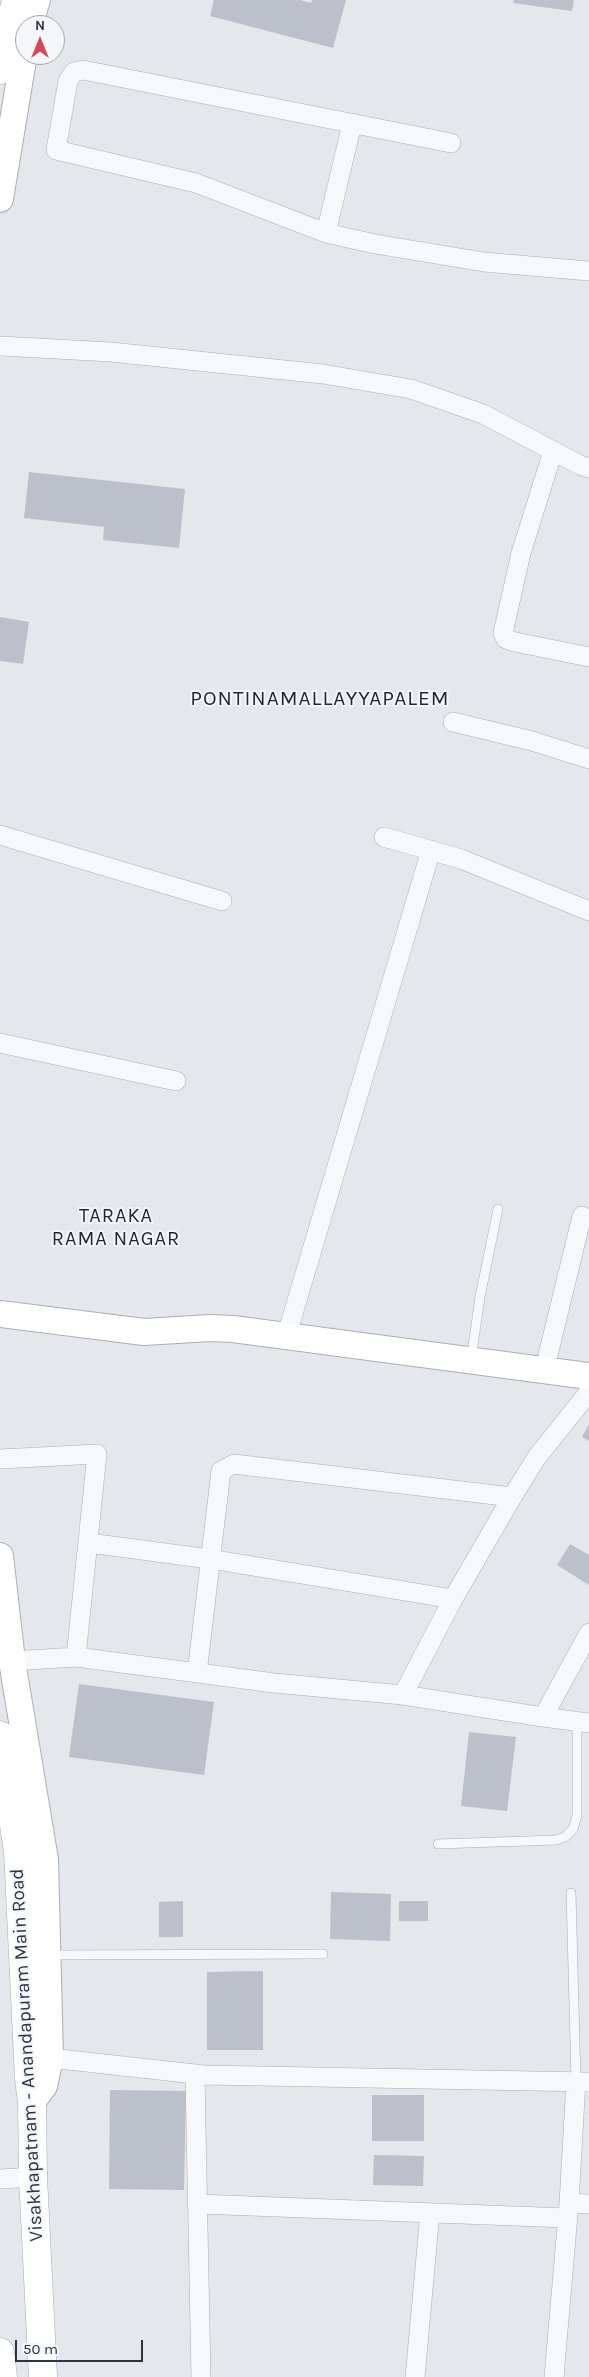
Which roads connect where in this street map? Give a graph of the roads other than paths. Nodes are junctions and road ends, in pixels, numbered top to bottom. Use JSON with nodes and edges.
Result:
{"nodes":[{"id":1,"x":16,"y":0,"type":"edge"},
{"id":2,"x":37,"y":0,"type":"edge"},
{"id":3,"x":32,"y":15,"type":"edge"},
{"id":4,"x":22,"y":65,"type":"edge"},
{"id":5,"x":0,"y":70,"type":"edge"},
{"id":6,"x":352,"y":124,"type":"junction"},
{"id":7,"x":451,"y":143,"type":"dead end"},
{"id":8,"x":0,"y":194,"type":"edge"},
{"id":9,"x":326,"y":233,"type":"junction"},
{"id":10,"x":589,"y":271,"type":"edge"},
{"id":11,"x":0,"y":346,"type":"edge"},
{"id":12,"x":553,"y":451,"type":"junction"},
{"id":13,"x":589,"y":468,"type":"edge"},
{"id":14,"x":589,"y":657,"type":"edge"},
{"id":15,"x":453,"y":722,"type":"dead end"},
{"id":16,"x":589,"y":759,"type":"edge"},
{"id":17,"x":0,"y":835,"type":"edge"},
{"id":18,"x":384,"y":837,"type":"dead end"},
{"id":19,"x":432,"y":850,"type":"junction"},
{"id":20,"x":222,"y":901,"type":"dead end"},
{"id":21,"x":589,"y":911,"type":"edge"},
{"id":22,"x":0,"y":1043,"type":"edge"},
{"id":23,"x":176,"y":1081,"type":"dead end"},
{"id":24,"x":498,"y":1209,"type":"dead end"},
{"id":25,"x":582,"y":1216,"type":"dead end"},
{"id":26,"x":0,"y":1300,"type":"edge"},
{"id":27,"x":0,"y":1314,"type":"edge"},
{"id":28,"x":290,"y":1324,"type":"junction"},
{"id":29,"x":473,"y":1346,"type":"junction"},
{"id":30,"x":548,"y":1355,"type":"junction"},
{"id":31,"x":589,"y":1360,"type":"edge"},
{"id":32,"x":589,"y":1376,"type":"edge"},
{"id":33,"x":589,"y":1392,"type":"edge"},
{"id":34,"x":0,"y":1459,"type":"edge"},
{"id":35,"x":512,"y":1497,"type":"junction"},
{"id":36,"x":89,"y":1543,"type":"junction"},
{"id":37,"x":0,"y":1556,"type":"edge"},
{"id":38,"x":210,"y":1559,"type":"junction"},
{"id":39,"x":453,"y":1599,"type":"junction"},
{"id":40,"x":589,"y":1633,"type":"edge"},
{"id":41,"x":76,"y":1657,"type":"junction"},
{"id":42,"x":12,"y":1661,"type":"junction"},
{"id":43,"x":197,"y":1672,"type":"junction"},
{"id":44,"x":403,"y":1695,"type":"junction"},
{"id":45,"x":543,"y":1717,"type":"junction"},
{"id":46,"x":583,"y":1722,"type":"edge"},
{"id":47,"x":0,"y":1735,"type":"edge"},
{"id":48,"x":438,"y":1844,"type":"dead end"},
{"id":49,"x":571,"y":1893,"type":"dead end"},
{"id":50,"x":323,"y":1954,"type":"dead end"},
{"id":51,"x":47,"y":1955,"type":"junction"},
{"id":52,"x":50,"y":2058,"type":"junction"},
{"id":53,"x":195,"y":2075,"type":"junction"},
{"id":54,"x":582,"y":2082,"type":"edge"},
{"id":55,"x":32,"y":2102,"type":"junction"},
{"id":56,"x":33,"y":2177,"type":"junction"},
{"id":57,"x":0,"y":2179,"type":"edge"},
{"id":58,"x":198,"y":2204,"type":"junction"},
{"id":59,"x":589,"y":2204,"type":"edge"},
{"id":60,"x":568,"y":2210,"type":"junction"},
{"id":61,"x":430,"y":2212,"type":"junction"},
{"id":62,"x":0,"y":2352,"type":"edge"},
{"id":63,"x":3,"y":2377,"type":"edge"},
{"id":64,"x":43,"y":2377,"type":"edge"},
{"id":65,"x":201,"y":2377,"type":"edge"},
{"id":66,"x":415,"y":2377,"type":"edge"},
{"id":67,"x":554,"y":2377,"type":"edge"}],
"edges":[{"from":1,"to":5,"type":"main road"},
{"from":2,"to":3,"type":"street"},
{"from":4,"to":8,"type":"street"},
{"from":6,"to":7,"type":"street"},
{"from":6,"to":9,"type":"street"},
{"from":6,"to":9,"type":"street"},
{"from":9,"to":10,"type":"street"},
{"from":11,"to":12,"type":"street"},
{"from":12,"to":13,"type":"street"},
{"from":12,"to":14,"type":"street"},
{"from":15,"to":16,"type":"street"},
{"from":17,"to":20,"type":"street"},
{"from":18,"to":19,"type":"street"},
{"from":19,"to":21,"type":"street"},
{"from":19,"to":28,"type":"street"},
{"from":22,"to":23,"type":"street"},
{"from":24,"to":29,"type":"lane"},
{"from":25,"to":30,"type":"street"},
{"from":26,"to":28,"type":"street"},
{"from":27,"to":32,"type":"street"},
{"from":28,"to":29,"type":"street"},
{"from":29,"to":30,"type":"street"},
{"from":30,"to":31,"type":"street"},
{"from":33,"to":35,"type":"street"},
{"from":34,"to":36,"type":"street"},
{"from":35,"to":38,"type":"street"},
{"from":35,"to":39,"type":"street"},
{"from":36,"to":38,"type":"street"},
{"from":36,"to":41,"type":"street"},
{"from":37,"to":42,"type":"street"},
{"from":38,"to":39,"type":"street"},
{"from":38,"to":43,"type":"street"},
{"from":39,"to":44,"type":"street"},
{"from":40,"to":45,"type":"street"},
{"from":41,"to":42,"type":"street"},
{"from":41,"to":43,"type":"street"},
{"from":42,"to":51,"type":"street"},
{"from":43,"to":44,"type":"street"},
{"from":44,"to":45,"type":"street"},
{"from":45,"to":46,"type":"street"},
{"from":46,"to":48,"type":"lane"},
{"from":47,"to":55,"type":"main road","name":"Visakhapatnam - Anandapuram Main Road"},
{"from":49,"to":54,"type":"lane"},
{"from":50,"to":51,"type":"lane"},
{"from":51,"to":52,"type":"street"},
{"from":52,"to":53,"type":"street"},
{"from":52,"to":55,"type":"street"},
{"from":53,"to":54,"type":"street"},
{"from":53,"to":58,"type":"street"},
{"from":54,"to":60,"type":"street"},
{"from":55,"to":56,"type":"main road","name":"Visakhapatnam - Anandapuram Main Road"},
{"from":56,"to":57,"type":"street"},
{"from":56,"to":64,"type":"main road","name":"Visakhapatnam - Anandapuram Main Road"},
{"from":58,"to":61,"type":"street"},
{"from":58,"to":65,"type":"street"},
{"from":59,"to":60,"type":"street"},
{"from":60,"to":61,"type":"street"},
{"from":60,"to":67,"type":"street"},
{"from":61,"to":66,"type":"street"},
{"from":62,"to":63,"type":"main road"}]}
